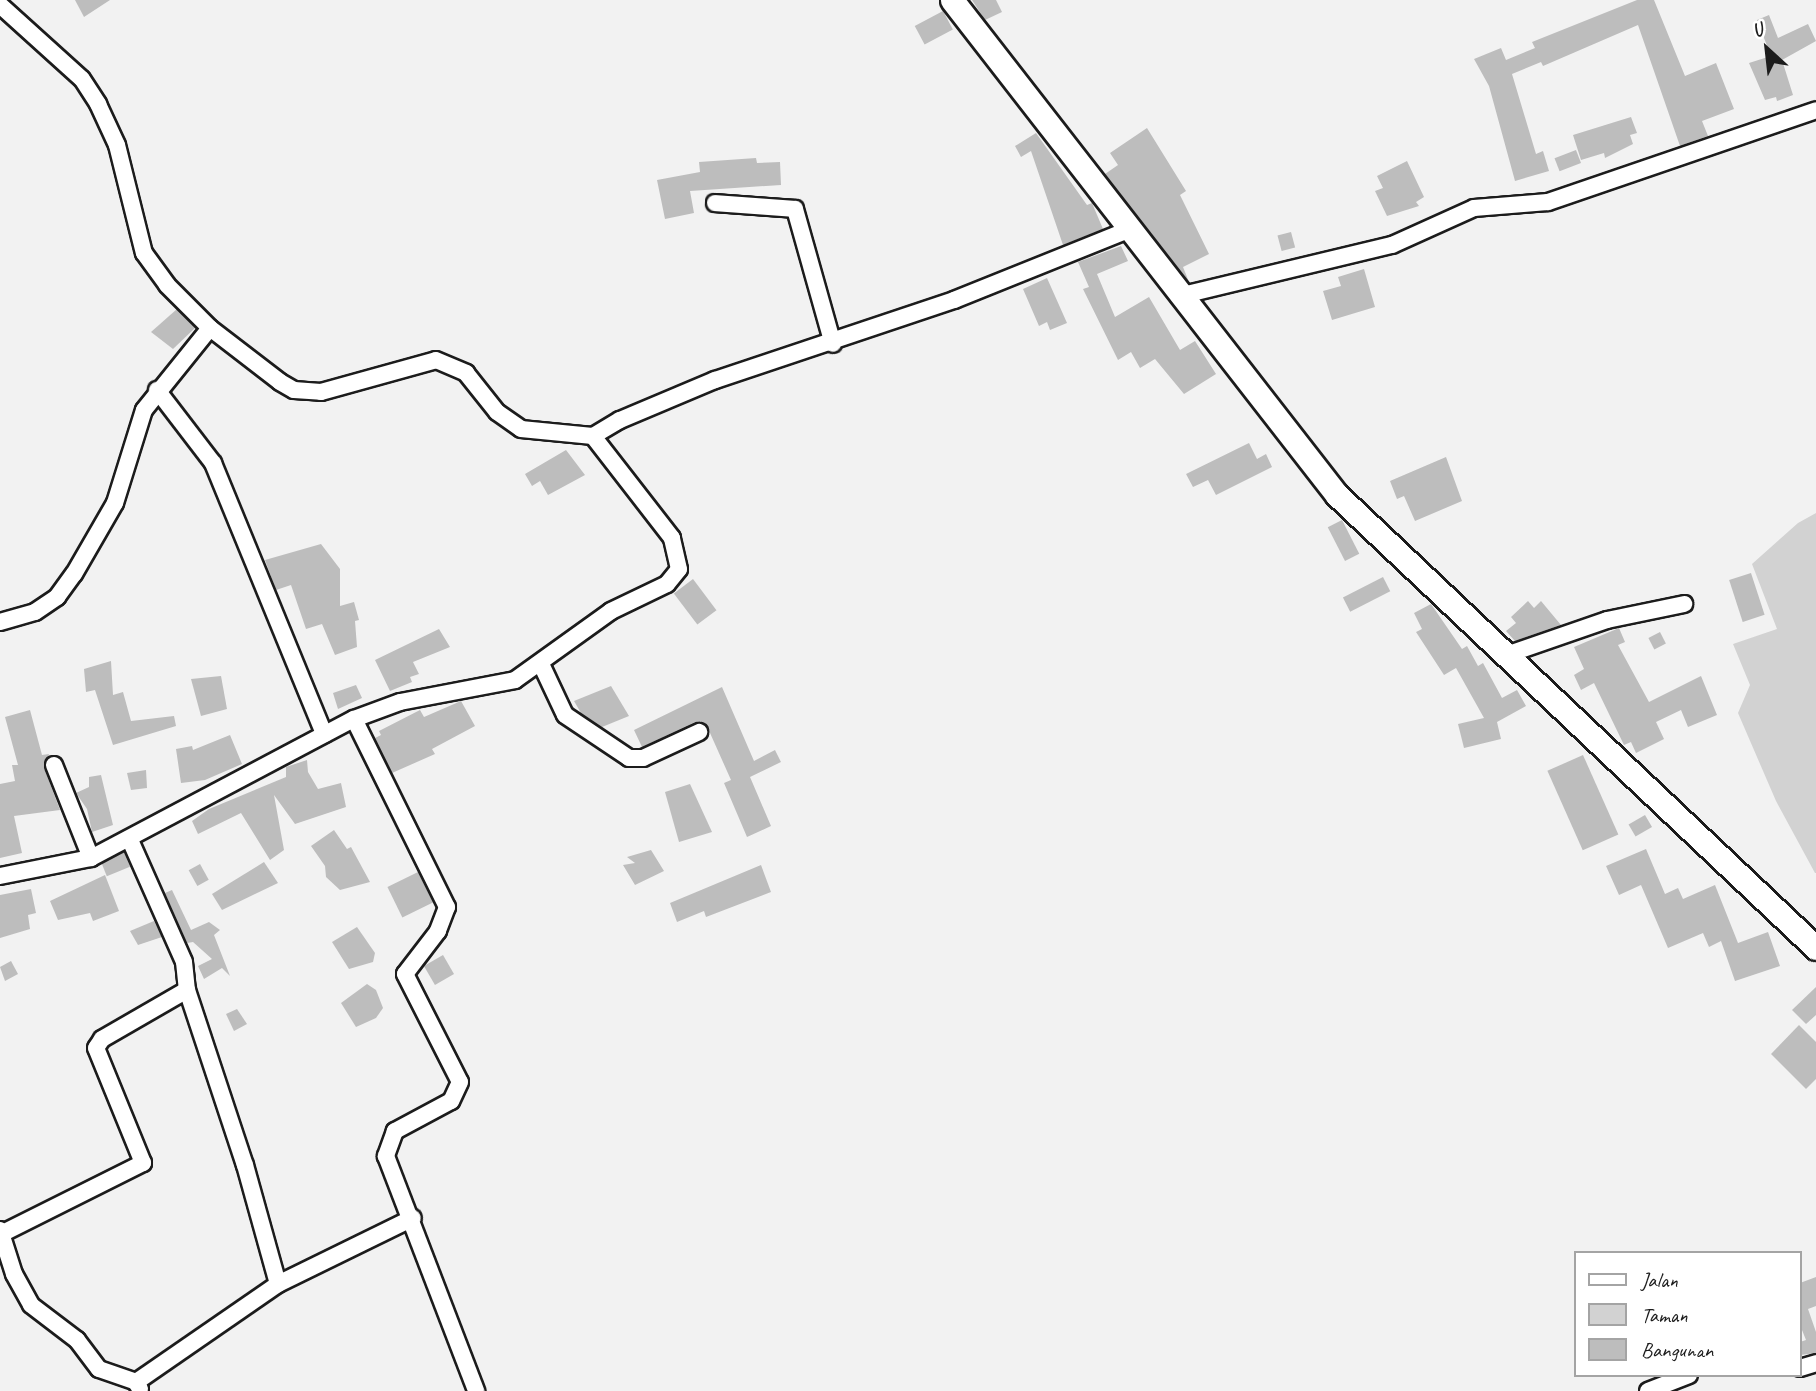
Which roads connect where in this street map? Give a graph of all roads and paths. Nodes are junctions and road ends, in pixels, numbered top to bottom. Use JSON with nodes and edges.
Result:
{"nodes":[{"id":1,"x":952,"y":0,"type":"edge"},
{"id":2,"x":0,"y":5,"type":"edge"},
{"id":3,"x":1816,"y":110,"type":"edge"},
{"id":4,"x":715,"y":203,"type":"dead end"},
{"id":5,"x":1133,"y":228,"type":"junction"},
{"id":6,"x":1179,"y":296,"type":"junction"},
{"id":7,"x":209,"y":328,"type":"junction"},
{"id":8,"x":833,"y":344,"type":"junction"},
{"id":9,"x":158,"y":390,"type":"junction"},
{"id":10,"x":593,"y":436,"type":"junction"},
{"id":11,"x":1684,"y":604,"type":"dead end"},
{"id":12,"x":0,"y":622,"type":"edge"},
{"id":13,"x":1506,"y":655,"type":"junction"},
{"id":14,"x":541,"y":664,"type":"junction"},
{"id":15,"x":354,"y":719,"type":"junction"},
{"id":16,"x":699,"y":732,"type":"dead end"},
{"id":17,"x":324,"y":734,"type":"junction"},
{"id":18,"x":54,"y":765,"type":"dead end"},
{"id":19,"x":130,"y":840,"type":"junction"},
{"id":20,"x":91,"y":858,"type":"junction"},
{"id":21,"x":0,"y":876,"type":"edge"},
{"id":22,"x":1816,"y":948,"type":"edge"},
{"id":23,"x":187,"y":990,"type":"junction"},
{"id":24,"x":413,"y":1219,"type":"junction"},
{"id":25,"x":1,"y":1232,"type":"edge"},
{"id":26,"x":278,"y":1284,"type":"junction"},
{"id":27,"x":1684,"y":1377,"type":"edge"},
{"id":28,"x":138,"y":1386,"type":"edge"},
{"id":29,"x":476,"y":1391,"type":"edge"},
{"id":30,"x":1648,"y":1391,"type":"edge"}],
"edges":[{"from":1,"to":5,"type":"main road"},
{"from":2,"to":7,"type":"street"},
{"from":3,"to":6,"type":"street"},
{"from":4,"to":8,"type":"street"},
{"from":5,"to":6,"type":"main road"},
{"from":5,"to":8,"type":"street"},
{"from":6,"to":13,"type":"main road"},
{"from":7,"to":9,"type":"street"},
{"from":7,"to":10,"type":"street"},
{"from":8,"to":10,"type":"street"},
{"from":9,"to":12,"type":"street"},
{"from":9,"to":17,"type":"street"},
{"from":10,"to":14,"type":"street"},
{"from":11,"to":13,"type":"street"},
{"from":13,"to":22,"type":"main road"},
{"from":14,"to":15,"type":"street"},
{"from":14,"to":16,"type":"street"},
{"from":15,"to":17,"type":"street"},
{"from":15,"to":24,"type":"street"},
{"from":17,"to":19,"type":"street"},
{"from":18,"to":20,"type":"street"},
{"from":19,"to":20,"type":"street"},
{"from":19,"to":23,"type":"street"},
{"from":20,"to":21,"type":"street"},
{"from":23,"to":25,"type":"street"},
{"from":23,"to":26,"type":"street"},
{"from":24,"to":26,"type":"street"},
{"from":24,"to":29,"type":"street"},
{"from":25,"to":28,"type":"street"},
{"from":26,"to":28,"type":"street"},
{"from":27,"to":30,"type":"street"}]}
